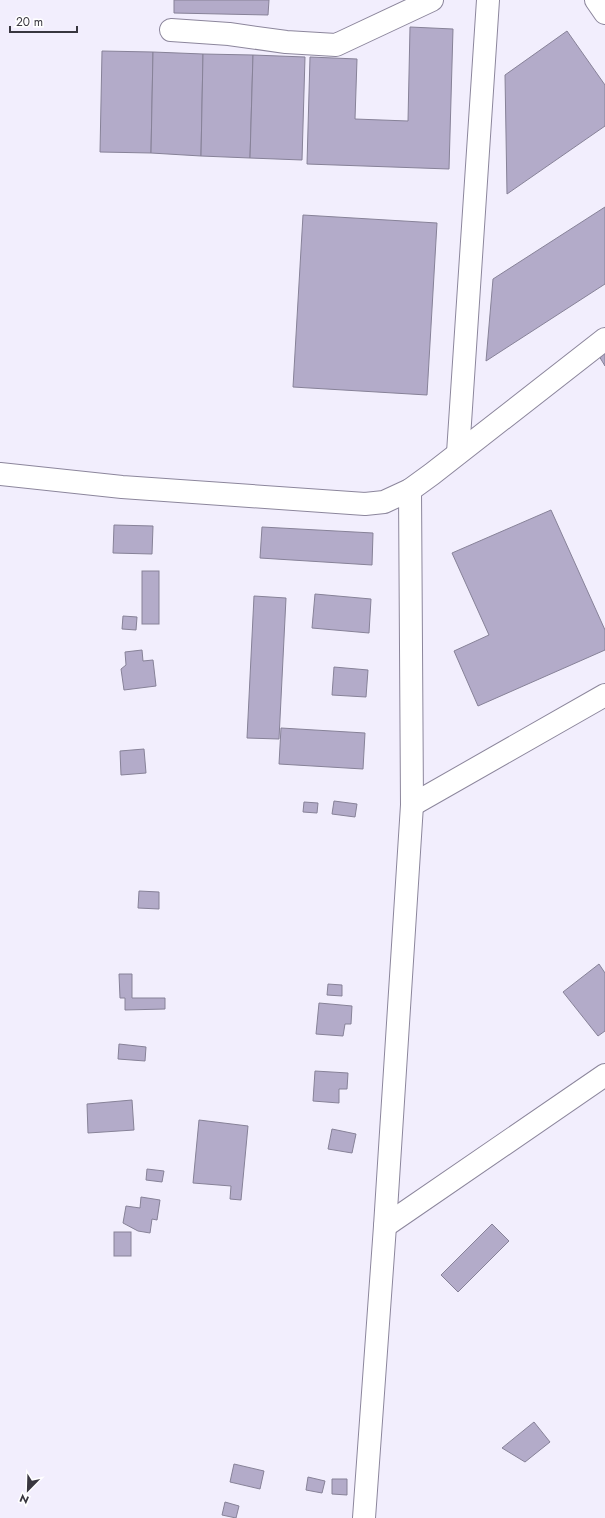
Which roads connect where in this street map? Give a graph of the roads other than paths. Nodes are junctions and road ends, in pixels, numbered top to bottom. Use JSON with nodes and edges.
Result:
{"nodes":[{"id":1,"x":432,"y":0,"type":"edge"},
{"id":2,"x":488,"y":0,"type":"edge"},
{"id":3,"x":596,"y":0,"type":"edge"},
{"id":4,"x":605,"y":13,"type":"edge"},
{"id":5,"x":171,"y":30,"type":"dead end"},
{"id":6,"x":605,"y":339,"type":"edge"},
{"id":7,"x":458,"y":453,"type":"junction"},
{"id":8,"x":0,"y":474,"type":"edge"},
{"id":9,"x":410,"y":490,"type":"junction"},
{"id":10,"x":605,"y":695,"type":"edge"},
{"id":11,"x":412,"y":805,"type":"junction"},
{"id":12,"x":605,"y":1075,"type":"edge"},
{"id":13,"x":385,"y":1226,"type":"junction"},
{"id":14,"x":364,"y":1518,"type":"edge"}],
"edges":[{"from":1,"to":5,"type":"street"},
{"from":2,"to":7,"type":"street"},
{"from":3,"to":4,"type":"street"},
{"from":6,"to":7,"type":"street"},
{"from":7,"to":9,"type":"street"},
{"from":8,"to":9,"type":"street"},
{"from":9,"to":11,"type":"street"},
{"from":10,"to":11,"type":"street"},
{"from":11,"to":13,"type":"street"},
{"from":12,"to":13,"type":"street"},
{"from":13,"to":14,"type":"street"}]}
